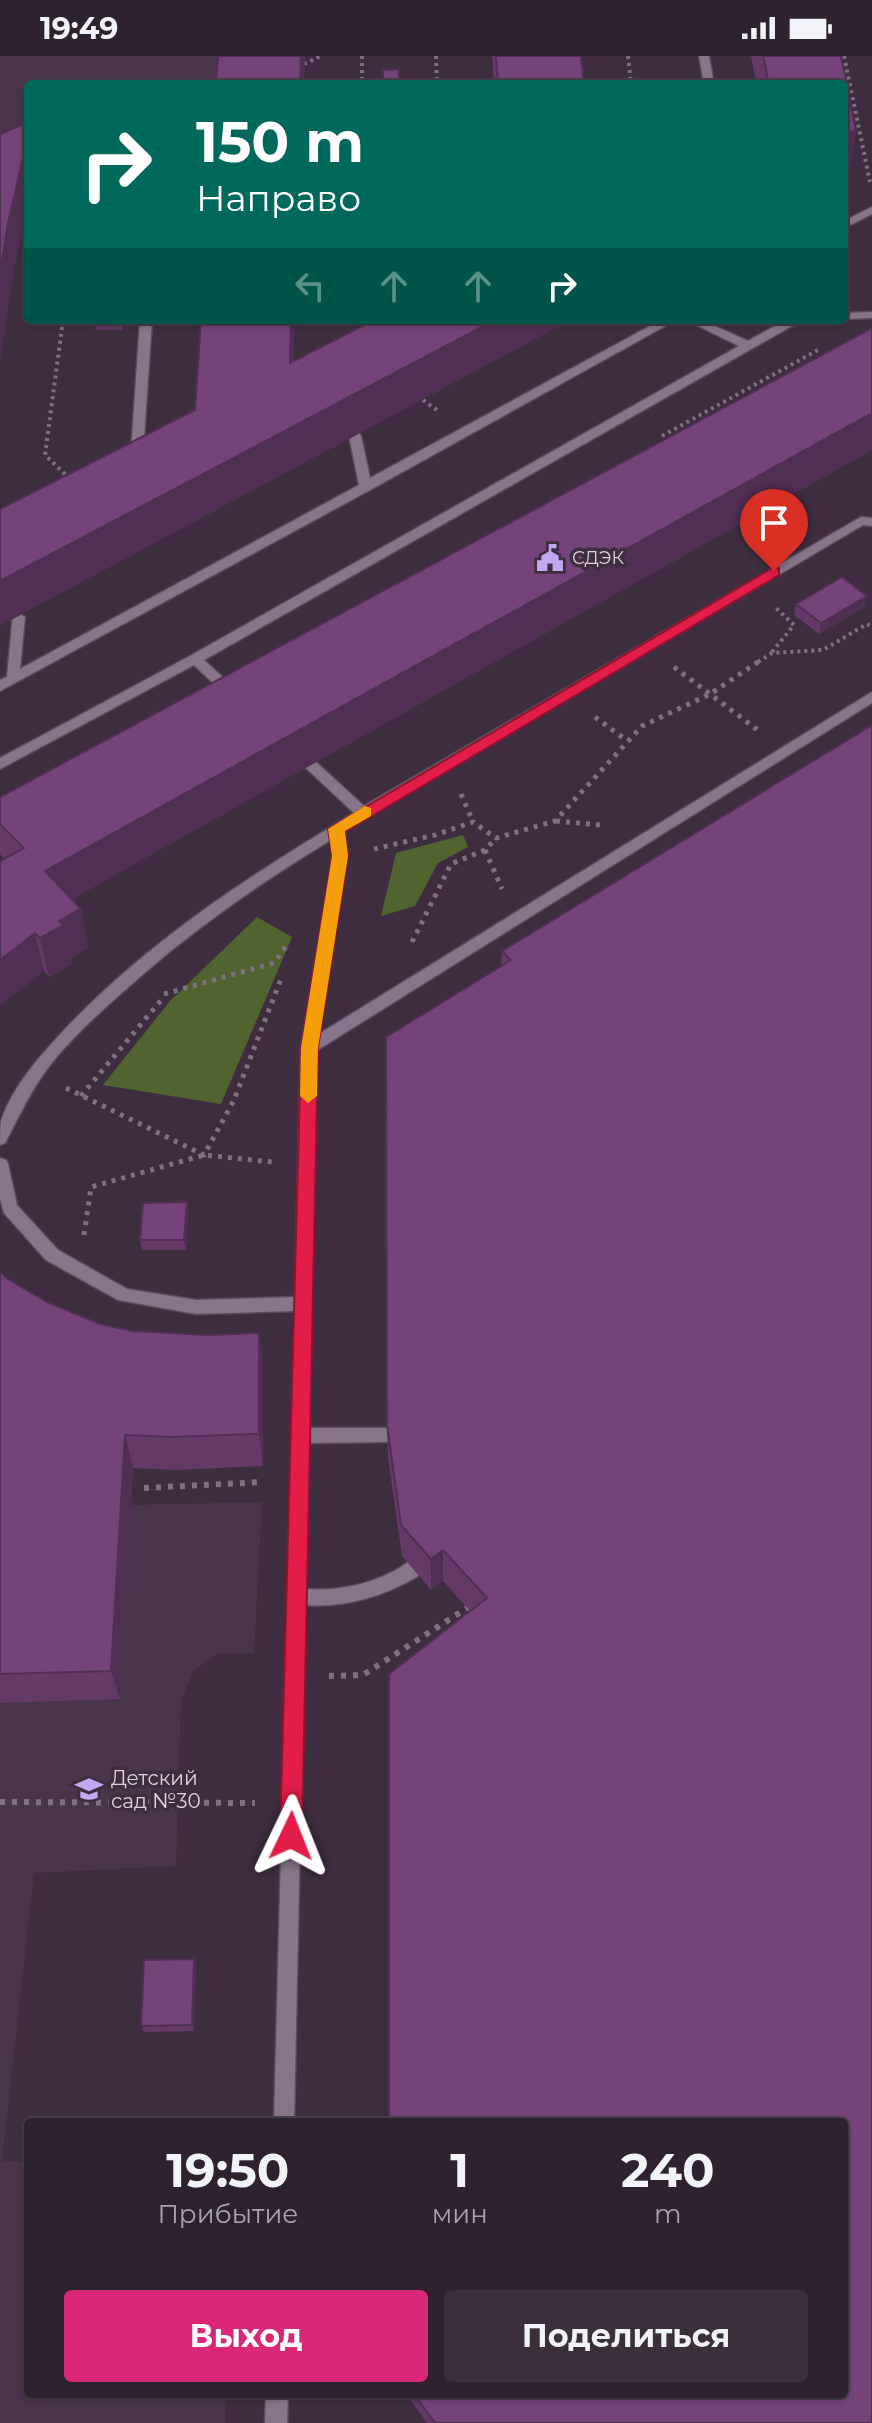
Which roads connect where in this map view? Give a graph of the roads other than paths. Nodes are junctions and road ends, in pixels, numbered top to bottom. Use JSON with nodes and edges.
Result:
{"nodes":[{"id":1,"x":704,"y":56,"type":"edge"},
{"id":2,"x":708,"y":80,"type":"edge"},
{"id":3,"x":872,"y":210,"type":"edge"},
{"id":4,"x":848,"y":223,"type":"edge"},
{"id":5,"x":872,"y":315,"type":"edge"},
{"id":6,"x":848,"y":316,"type":"edge"},
{"id":7,"x":146,"y":324,"type":"edge"},
{"id":8,"x":663,"y":324,"type":"edge"},
{"id":9,"x":701,"y":324,"type":"edge"},
{"id":10,"x":786,"y":324,"type":"edge"},
{"id":11,"x":750,"y":346,"type":"junction"},
{"id":12,"x":355,"y":436,"type":"edge"},
{"id":13,"x":137,"y":453,"type":"edge"},
{"id":14,"x":366,"y":487,"type":"junction"},
{"id":15,"x":872,"y":522,"type":"edge"},
{"id":16,"x":18,"y":617,"type":"edge"},
{"id":17,"x":195,"y":659,"type":"junction"},
{"id":18,"x":13,"y":679,"type":"junction"},
{"id":19,"x":0,"y":686,"type":"edge"},
{"id":20,"x":872,"y":697,"type":"edge"},
{"id":21,"x":247,"y":707,"type":"edge"},
{"id":22,"x":0,"y":764,"type":"edge"},
{"id":23,"x":311,"y":765,"type":"edge"},
{"id":24,"x":363,"y":813,"type":"junction"},
{"id":25,"x":336,"y":829,"type":"junction"},
{"id":26,"x":309,"y":1048,"type":"junction"},
{"id":27,"x":0,"y":1139,"type":"edge"},
{"id":28,"x":0,"y":1164,"type":"edge"},
{"id":29,"x":303,"y":1304,"type":"junction"},
{"id":30,"x":388,"y":1435,"type":"edge"},
{"id":31,"x":300,"y":1436,"type":"junction"},
{"id":32,"x":439,"y":1552,"type":"edge"},
{"id":33,"x":297,"y":1596,"type":"junction"},
{"id":34,"x":284,"y":2118,"type":"edge"},
{"id":35,"x":277,"y":2398,"type":"edge"},
{"id":36,"x":276,"y":2423,"type":"edge"}],
"edges":[{"from":1,"to":2,"type":"lane"},
{"from":3,"to":4,"type":"lane"},
{"from":5,"to":6,"type":"lane"},
{"from":7,"to":13,"type":"lane"},
{"from":8,"to":14,"type":"lane"},
{"from":9,"to":11,"type":"lane"},
{"from":10,"to":11,"type":"lane"},
{"from":11,"to":17,"type":"lane"},
{"from":12,"to":14,"type":"lane"},
{"from":14,"to":18,"type":"lane"},
{"from":15,"to":24,"type":"lane"},
{"from":16,"to":18,"type":"lane"},
{"from":17,"to":21,"type":"lane"},
{"from":17,"to":22,"type":"lane"},
{"from":18,"to":19,"type":"lane"},
{"from":20,"to":26,"type":"lane"},
{"from":23,"to":24,"type":"lane"},
{"from":24,"to":25,"type":"lane"},
{"from":25,"to":26,"type":"lane"},
{"from":25,"to":27,"type":"lane"},
{"from":26,"to":29,"type":"lane"},
{"from":28,"to":29,"type":"lane"},
{"from":29,"to":31,"type":"lane"},
{"from":30,"to":31,"type":"lane"},
{"from":31,"to":33,"type":"lane"},
{"from":32,"to":33,"type":"lane"},
{"from":33,"to":34,"type":"lane"},
{"from":35,"to":36,"type":"lane"}]}
